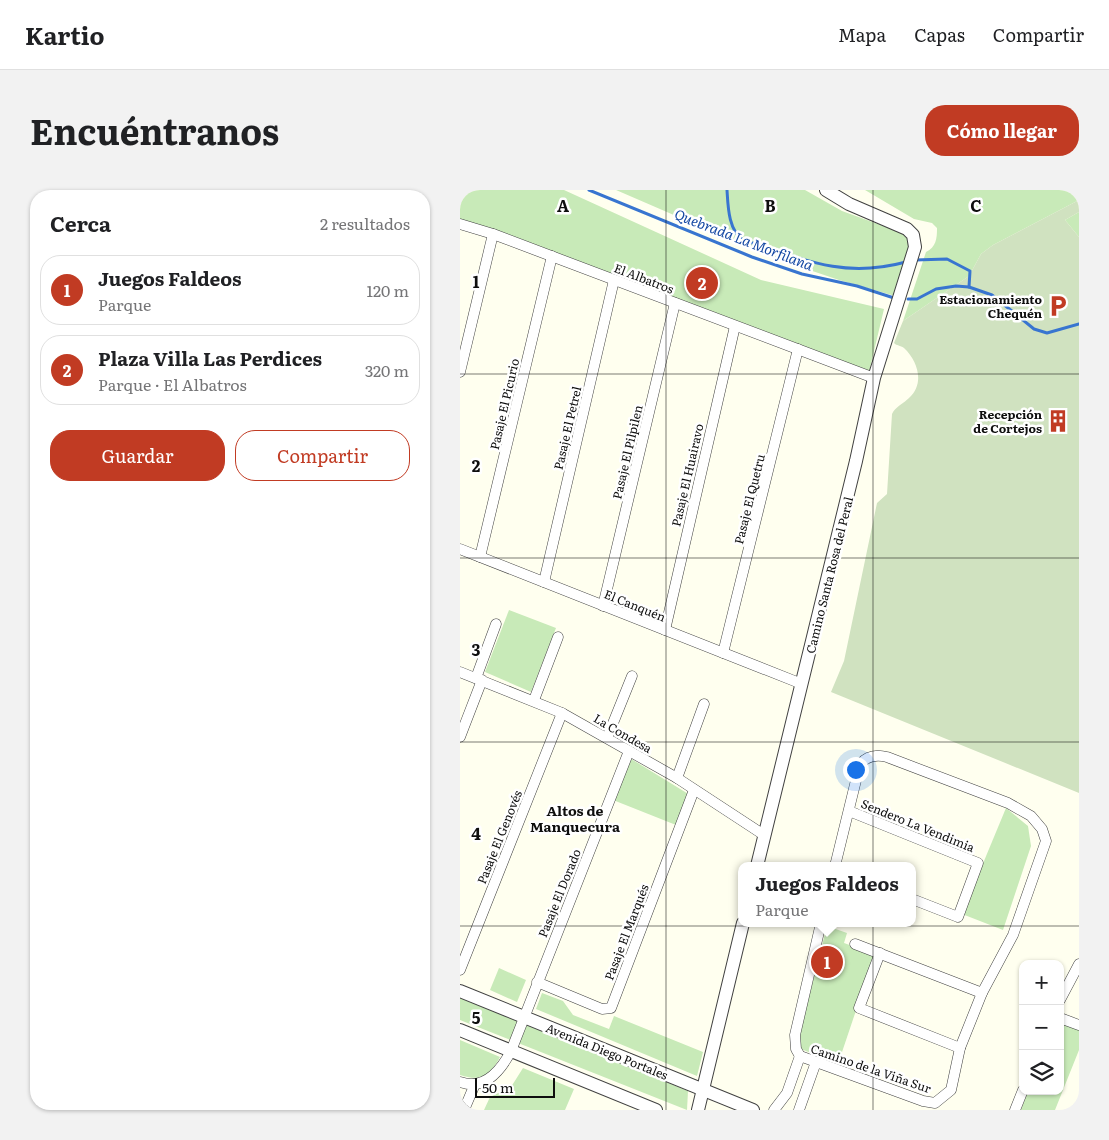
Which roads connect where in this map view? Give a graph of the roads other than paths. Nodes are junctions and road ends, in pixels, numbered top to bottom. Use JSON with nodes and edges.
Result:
{"nodes":[{"id":1,"x":826,"y":190,"type":"edge"},
{"id":2,"x":460,"y":224,"type":"edge"},
{"id":3,"x":493,"y":234,"type":"junction"},
{"id":4,"x":552,"y":256,"type":"junction"},
{"id":5,"x":614,"y":280,"type":"junction"},
{"id":6,"x":675,"y":303,"type":"junction"},
{"id":7,"x":735,"y":326,"type":"junction"},
{"id":8,"x":798,"y":349,"type":"junction"},
{"id":9,"x":460,"y":372,"type":"edge"},
{"id":10,"x":874,"y":378,"type":"junction"},
{"id":11,"x":460,"y":549,"type":"edge"},
{"id":12,"x":480,"y":557,"type":"junction"},
{"id":13,"x":544,"y":582,"type":"junction"},
{"id":14,"x":603,"y":606,"type":"junction"},
{"id":15,"x":496,"y":624,"type":"dead end"},
{"id":16,"x":665,"y":630,"type":"junction"},
{"id":17,"x":558,"y":637,"type":"dead end"},
{"id":18,"x":723,"y":653,"type":"junction"},
{"id":19,"x":460,"y":672,"type":"edge"},
{"id":20,"x":632,"y":676,"type":"dead end"},
{"id":21,"x":479,"y":679,"type":"junction"},
{"id":22,"x":802,"y":684,"type":"junction"},
{"id":23,"x":534,"y":700,"type":"junction"},
{"id":24,"x":704,"y":704,"type":"dead end"},
{"id":25,"x":562,"y":713,"type":"junction"},
{"id":26,"x":460,"y":737,"type":"edge"},
{"id":27,"x":607,"y":738,"type":"junction"},
{"id":28,"x":629,"y":751,"type":"junction"},
{"id":29,"x":677,"y":778,"type":"junction"},
{"id":30,"x":694,"y":790,"type":"junction"},
{"id":31,"x":849,"y":811,"type":"junction"},
{"id":32,"x":764,"y":835,"type":"junction"},
{"id":33,"x":758,"y":862,"type":"edge"},
{"id":34,"x":836,"y":862,"type":"edge"},
{"id":35,"x":916,"y":901,"type":"edge"},
{"id":36,"x":742,"y":927,"type":"edge"},
{"id":37,"x":820,"y":927,"type":"edge"},
{"id":38,"x":855,"y":944,"type":"dead end"},
{"id":39,"x":880,"y":953,"type":"junction"},
{"id":40,"x":1079,"y":964,"type":"edge"},
{"id":41,"x":460,"y":970,"type":"edge"},
{"id":42,"x":537,"y":982,"type":"junction"},
{"id":43,"x":1064,"y":992,"type":"edge"},
{"id":44,"x":460,"y":993,"type":"edge"},
{"id":45,"x":982,"y":994,"type":"junction"},
{"id":46,"x":524,"y":1017,"type":"junction"},
{"id":47,"x":1064,"y":1019,"type":"edge"},
{"id":48,"x":1079,"y":1025,"type":"edge"},
{"id":49,"x":460,"y":1030,"type":"edge"},
{"id":50,"x":960,"y":1048,"type":"junction"},
{"id":51,"x":511,"y":1051,"type":"junction"},
{"id":52,"x":800,"y":1056,"type":"junction"},
{"id":53,"x":816,"y":1062,"type":"junction"},
{"id":54,"x":460,"y":1082,"type":"edge"},
{"id":55,"x":475,"y":1084,"type":"junction"},
{"id":56,"x":704,"y":1090,"type":"junction"},
{"id":57,"x":1021,"y":1095,"type":"edge"},
{"id":58,"x":784,"y":1097,"type":"junction"},
{"id":59,"x":800,"y":1107,"type":"edge"},
{"id":60,"x":464,"y":1110,"type":"edge"},
{"id":61,"x":656,"y":1110,"type":"edge"},
{"id":62,"x":698,"y":1110,"type":"edge"},
{"id":63,"x":753,"y":1110,"type":"edge"},
{"id":64,"x":774,"y":1110,"type":"edge"},
{"id":65,"x":1015,"y":1110,"type":"edge"}],
"edges":[{"from":1,"to":10,"type":"street","name":"Camino Santa Rosa del Peral"},
{"from":2,"to":3,"type":"street","name":"El Albatros"},
{"from":3,"to":4,"type":"street","name":"El Albatros"},
{"from":3,"to":9,"type":"street"},
{"from":4,"to":5,"type":"street","name":"El Albatros"},
{"from":4,"to":12,"type":"street","name":"Pasaje El Picurio"},
{"from":5,"to":6,"type":"street","name":"El Albatros"},
{"from":5,"to":13,"type":"street","name":"Pasaje El Petrel"},
{"from":6,"to":7,"type":"street","name":"El Albatros"},
{"from":6,"to":14,"type":"street","name":"Pasaje El Pilpilen"},
{"from":7,"to":8,"type":"street","name":"El Albatros"},
{"from":7,"to":16,"type":"street","name":"Pasaje El Huairavo"},
{"from":8,"to":10,"type":"street","name":"El Albatros"},
{"from":8,"to":18,"type":"street","name":"Pasaje El Quetru"},
{"from":10,"to":22,"type":"street","name":"Camino Santa Rosa del Peral"},
{"from":11,"to":12,"type":"street","name":"El Canquén"},
{"from":12,"to":13,"type":"street","name":"El Canquén"},
{"from":13,"to":14,"type":"street","name":"El Canquén"},
{"from":14,"to":16,"type":"street","name":"El Canquén"},
{"from":15,"to":21,"type":"street"},
{"from":16,"to":18,"type":"street","name":"El Canquén"},
{"from":17,"to":23,"type":"street"},
{"from":18,"to":22,"type":"street","name":"El Canquén"},
{"from":19,"to":21,"type":"street","name":"La Condesa"},
{"from":20,"to":27,"type":"street"},
{"from":21,"to":23,"type":"street","name":"La Condesa"},
{"from":21,"to":26,"type":"street"},
{"from":22,"to":32,"type":"street","name":"Camino Santa Rosa del Peral"},
{"from":23,"to":25,"type":"street","name":"La Condesa"},
{"from":24,"to":29,"type":"street"},
{"from":25,"to":27,"type":"street","name":"La Condesa"},
{"from":25,"to":41,"type":"street","name":"Pasaje El Genovés"},
{"from":27,"to":28,"type":"street","name":"La Condesa"},
{"from":28,"to":29,"type":"street","name":"La Condesa"},
{"from":28,"to":42,"type":"street","name":"Pasaje El Dorado"},
{"from":29,"to":30,"type":"street","name":"La Condesa"},
{"from":30,"to":32,"type":"street","name":"La Condesa"},
{"from":30,"to":42,"type":"street","name":"Pasaje El Marqués"},
{"from":31,"to":34,"type":"street"},
{"from":31,"to":35,"type":"street","name":"Sendero La Vendimia"},
{"from":31,"to":45,"type":"street"},
{"from":32,"to":33,"type":"street","name":"Camino Santa Rosa del Peral"},
{"from":36,"to":56,"type":"street"},
{"from":37,"to":52,"type":"street"},
{"from":38,"to":39,"type":"street"},
{"from":39,"to":45,"type":"street"},
{"from":39,"to":50,"type":"street"},
{"from":40,"to":43,"type":"street"},
{"from":42,"to":46,"type":"street","name":"Pasaje El Dorado"},
{"from":44,"to":46,"type":"street","name":"Avenida Diego Portales"},
{"from":45,"to":50,"type":"street"},
{"from":46,"to":51,"type":"street","name":"Pasaje El Dorado"},
{"from":46,"to":56,"type":"street","name":"Avenida Diego Portales"},
{"from":47,"to":48,"type":"street"},
{"from":49,"to":51,"type":"street"},
{"from":50,"to":53,"type":"street","name":"Camino de la Viña Sur"},
{"from":51,"to":55,"type":"street","name":"Pasaje El Dorado"},
{"from":51,"to":61,"type":"street"},
{"from":52,"to":53,"type":"street","name":"Camino de la Viña Sur"},
{"from":52,"to":58,"type":"street"},
{"from":53,"to":59,"type":"street"},
{"from":54,"to":55,"type":"street"},
{"from":55,"to":60,"type":"street"},
{"from":56,"to":62,"type":"street"},
{"from":56,"to":63,"type":"street","name":"Avenida Diego Portales"},
{"from":57,"to":65,"type":"street"},
{"from":58,"to":59,"type":"street"},
{"from":58,"to":64,"type":"street"}]}
